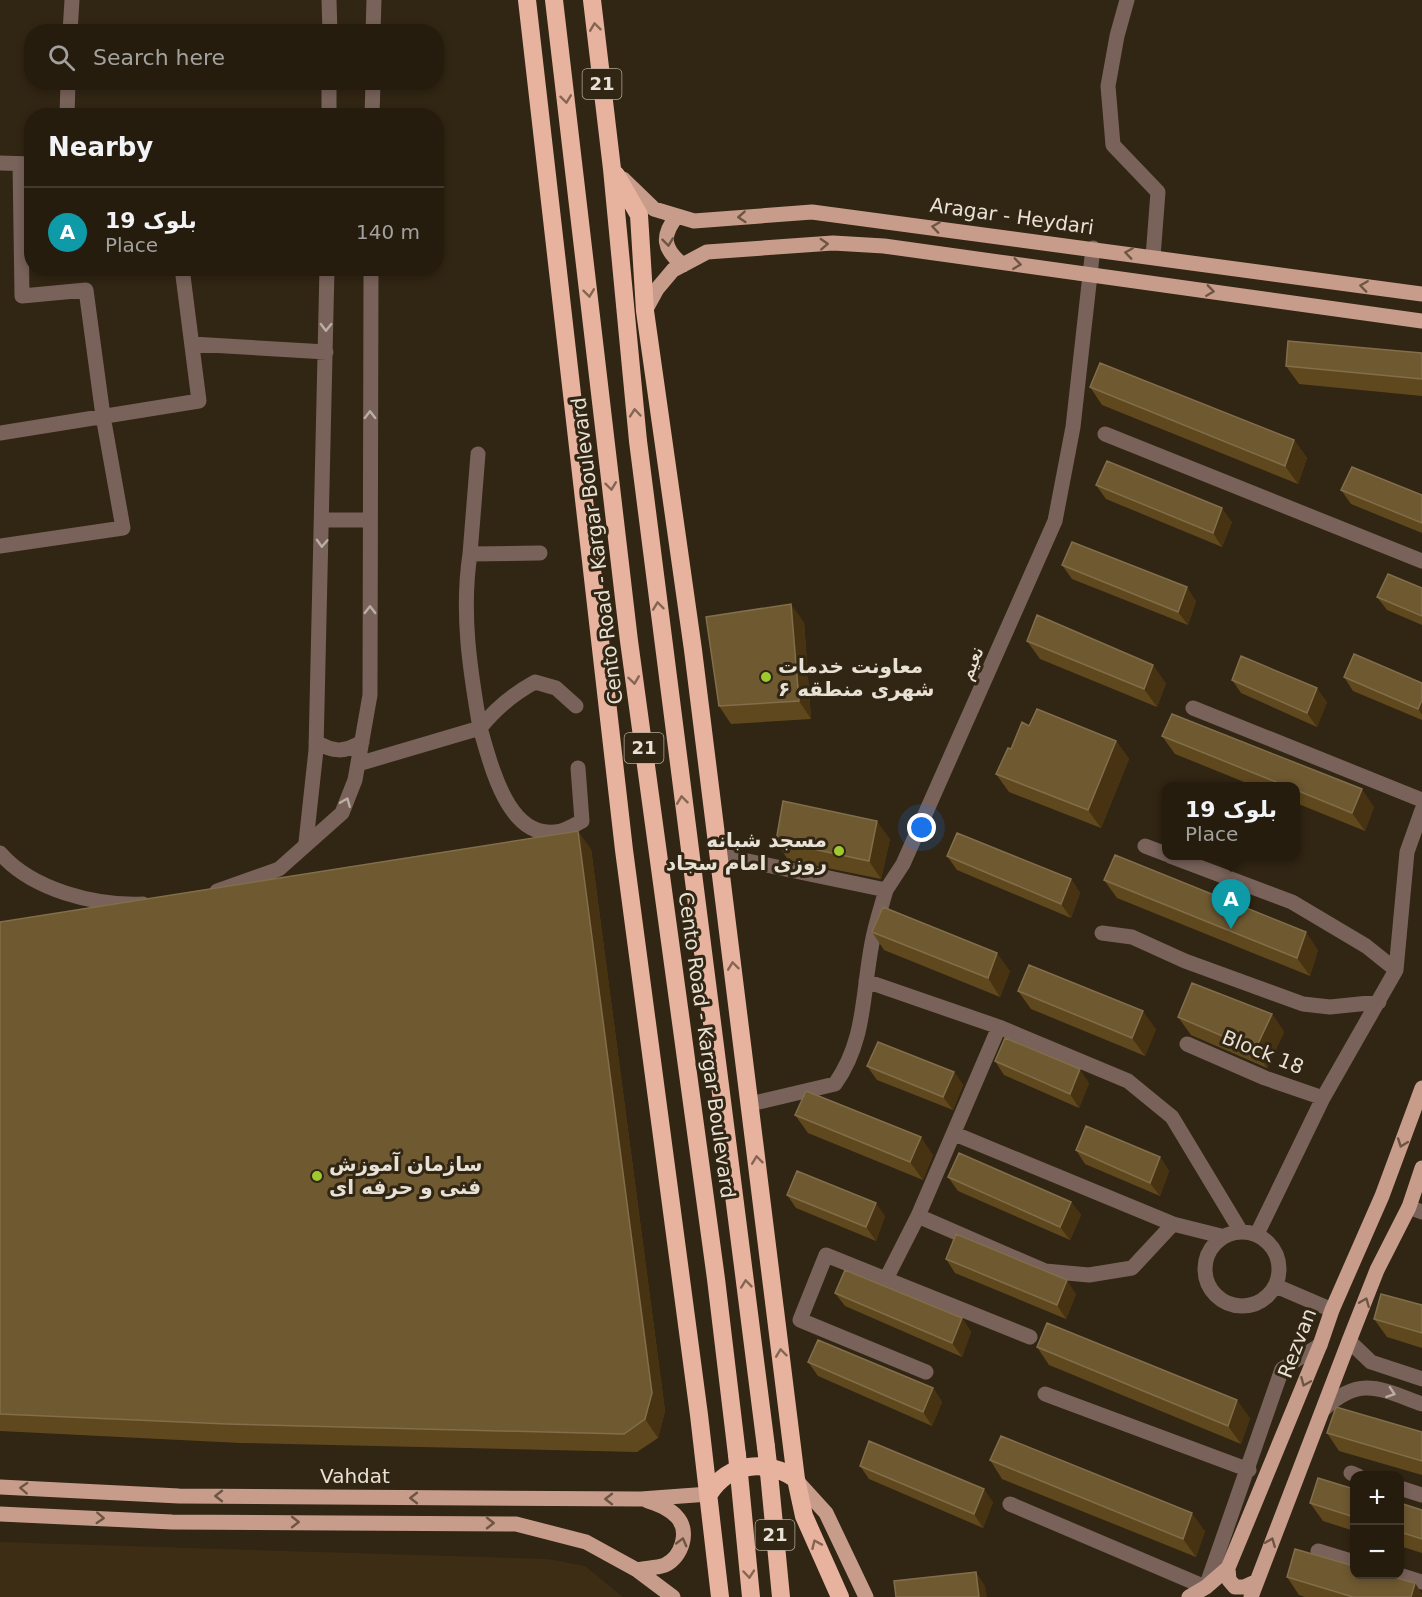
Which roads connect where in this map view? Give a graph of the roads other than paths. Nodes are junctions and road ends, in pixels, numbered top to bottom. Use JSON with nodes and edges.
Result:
{"nodes":[{"id":1,"x":72,"y":0,"type":"edge"},
{"id":2,"x":329,"y":0,"type":"edge"},
{"id":3,"x":374,"y":0,"type":"edge"},
{"id":4,"x":527,"y":0,"type":"edge"},
{"id":5,"x":554,"y":0,"type":"edge"},
{"id":6,"x":592,"y":0,"type":"edge"},
{"id":7,"x":1127,"y":0,"type":"edge"},
{"id":8,"x":70,"y":24,"type":"edge"},
{"id":9,"x":330,"y":24,"type":"edge"},
{"id":10,"x":373,"y":24,"type":"edge"},
{"id":11,"x":68,"y":90,"type":"edge"},
{"id":12,"x":329,"y":90,"type":"edge"},
{"id":13,"x":373,"y":90,"type":"edge"},
{"id":14,"x":67,"y":108,"type":"edge"},
{"id":15,"x":329,"y":108,"type":"edge"},
{"id":16,"x":372,"y":108,"type":"edge"},
{"id":17,"x":0,"y":163,"type":"edge"},
{"id":18,"x":24,"y":164,"type":"edge"},
{"id":19,"x":612,"y":169,"type":"junction"},
{"id":20,"x":677,"y":216,"type":"junction"},
{"id":21,"x":24,"y":230,"type":"edge"},
{"id":22,"x":1094,"y":248,"type":"junction"},
{"id":23,"x":1153,"y":257,"type":"junction"},
{"id":24,"x":683,"y":265,"type":"junction"},
{"id":25,"x":1091,"y":274,"type":"junction"},
{"id":26,"x":183,"y":276,"type":"edge"},
{"id":27,"x":327,"y":276,"type":"edge"},
{"id":28,"x":371,"y":276,"type":"edge"},
{"id":29,"x":1422,"y":294,"type":"edge"},
{"id":30,"x":645,"y":311,"type":"junction"},
{"id":31,"x":1422,"y":321,"type":"edge"},
{"id":32,"x":192,"y":344,"type":"junction"},
{"id":33,"x":326,"y":352,"type":"junction"},
{"id":34,"x":103,"y":416,"type":"junction"},
{"id":35,"x":0,"y":433,"type":"edge"},
{"id":36,"x":1106,"y":434,"type":"dead end"},
{"id":37,"x":478,"y":454,"type":"dead end"},
{"id":38,"x":322,"y":520,"type":"junction"},
{"id":39,"x":370,"y":520,"type":"junction"},
{"id":40,"x":0,"y":546,"type":"edge"},
{"id":41,"x":540,"y":553,"type":"dead end"},
{"id":42,"x":470,"y":554,"type":"junction"},
{"id":43,"x":1422,"y":561,"type":"edge"},
{"id":44,"x":576,"y":706,"type":"dead end"},
{"id":45,"x":1193,"y":708,"type":"dead end"},
{"id":46,"x":480,"y":728,"type":"junction"},
{"id":47,"x":316,"y":742,"type":"junction"},
{"id":48,"x":362,"y":742,"type":"junction"},
{"id":49,"x":358,"y":764,"type":"junction"},
{"id":50,"x":578,"y":768,"type":"dead end"},
{"id":51,"x":1422,"y":800,"type":"edge"},
{"id":52,"x":1422,"y":810,"type":"edge"},
{"id":53,"x":306,"y":843,"type":"junction"},
{"id":54,"x":1144,"y":846,"type":"dead end"},
{"id":55,"x":0,"y":853,"type":"edge"},
{"id":56,"x":1162,"y":853,"type":"edge"},
{"id":57,"x":719,"y":855,"type":"junction"},
{"id":58,"x":1181,"y":860,"type":"edge"},
{"id":59,"x":886,"y":890,"type":"junction"},
{"id":60,"x":206,"y":895,"type":"edge"},
{"id":61,"x":162,"y":902,"type":"edge"},
{"id":62,"x":1102,"y":933,"type":"dead end"},
{"id":63,"x":1396,"y":970,"type":"junction"},
{"id":64,"x":866,"y":981,"type":"junction"},
{"id":65,"x":1379,"y":1002,"type":"junction"},
{"id":66,"x":999,"y":1027,"type":"junction"},
{"id":67,"x":1187,"y":1044,"type":"dead end"},
{"id":68,"x":1422,"y":1088,"type":"edge"},
{"id":69,"x":1323,"y":1098,"type":"junction"},
{"id":70,"x":750,"y":1104,"type":"junction"},
{"id":71,"x":955,"y":1134,"type":"junction"},
{"id":72,"x":1422,"y":1168,"type":"edge"},
{"id":73,"x":1415,"y":1209,"type":"edge"},
{"id":74,"x":918,"y":1216,"type":"junction"},
{"id":75,"x":1173,"y":1224,"type":"junction"},
{"id":76,"x":1240,"y":1230,"type":"junction"},
{"id":77,"x":1257,"y":1234,"type":"junction"},
{"id":78,"x":1221,"y":1236,"type":"junction"},
{"id":79,"x":886,"y":1279,"type":"junction"},
{"id":80,"x":1276,"y":1286,"type":"junction"},
{"id":81,"x":1332,"y":1310,"type":"junction"},
{"id":82,"x":1030,"y":1337,"type":"dead end"},
{"id":83,"x":1349,"y":1341,"type":"junction"},
{"id":84,"x":1320,"y":1344,"type":"junction"},
{"id":85,"x":926,"y":1372,"type":"dead end"},
{"id":86,"x":1422,"y":1380,"type":"edge"},
{"id":87,"x":1045,"y":1394,"type":"dead end"},
{"id":88,"x":1422,"y":1404,"type":"edge"},
{"id":89,"x":1324,"y":1409,"type":"junction"},
{"id":90,"x":1249,"y":1470,"type":"junction"},
{"id":91,"x":796,"y":1479,"type":"junction"},
{"id":92,"x":0,"y":1487,"type":"edge"},
{"id":93,"x":1404,"y":1489,"type":"edge"},
{"id":94,"x":709,"y":1494,"type":"junction"},
{"id":95,"x":1422,"y":1495,"type":"edge"},
{"id":96,"x":641,"y":1499,"type":"junction"},
{"id":97,"x":1010,"y":1504,"type":"dead end"},
{"id":98,"x":0,"y":1514,"type":"edge"},
{"id":99,"x":1318,"y":1551,"type":"dead end"},
{"id":100,"x":1350,"y":1561,"type":"edge"},
{"id":101,"x":1228,"y":1568,"type":"junction"},
{"id":102,"x":637,"y":1570,"type":"junction"},
{"id":103,"x":1404,"y":1577,"type":"edge"},
{"id":104,"x":1422,"y":1582,"type":"edge"},
{"id":105,"x":1206,"y":1587,"type":"junction"},
{"id":106,"x":1253,"y":1589,"type":"edge"},
{"id":107,"x":673,"y":1597,"type":"edge"},
{"id":108,"x":720,"y":1597,"type":"edge"},
{"id":109,"x":752,"y":1597,"type":"edge"},
{"id":110,"x":781,"y":1597,"type":"edge"},
{"id":111,"x":840,"y":1597,"type":"edge"},
{"id":112,"x":866,"y":1597,"type":"edge"},
{"id":113,"x":1189,"y":1597,"type":"edge"}],
"edges":[{"from":1,"to":8,"type":"street"},
{"from":2,"to":9,"type":"street"},
{"from":3,"to":10,"type":"street"},
{"from":4,"to":94,"type":"highway"},
{"from":5,"to":109,"type":"highway","name":"Cento Road - Kargar Boulevard","number":"21","one_way":true,"bridge":true},
{"from":19,"to":6,"type":"highway","name":"Cento Road - Kargar Boulevard","number":"21","one_way":true},
{"from":7,"to":23,"type":"street"},
{"from":11,"to":14,"type":"street"},
{"from":12,"to":15,"type":"street"},
{"from":13,"to":16,"type":"street"},
{"from":17,"to":18,"type":"street"},
{"from":19,"to":20,"type":"main road","name":"Aragar - Heydari"},
{"from":19,"to":30,"type":"highway"},
{"from":110,"to":19,"type":"highway","name":"Cento Road - Kargar Boulevard","number":"21","one_way":true,"bridge":true},
{"from":22,"to":20,"type":"main road","name":"Aragar - Heydari","one_way":true},
{"from":20,"to":24,"type":"main road","one_way":true},
{"from":21,"to":34,"type":"street"},
{"from":23,"to":22,"type":"main road","name":"Aragar - Heydari","one_way":true},
{"from":22,"to":25,"type":"street","name":"نعیم"},
{"from":29,"to":23,"type":"main road","name":"Aragar - Heydari","one_way":true},
{"from":24,"to":25,"type":"main road","one_way":true},
{"from":24,"to":30,"type":"main road"},
{"from":25,"to":31,"type":"main road","one_way":true},
{"from":25,"to":59,"type":"street","name":"نعیم"},
{"from":26,"to":32,"type":"street"},
{"from":27,"to":33,"type":"street","one_way":true},
{"from":39,"to":28,"type":"street","one_way":true},
{"from":30,"to":57,"type":"highway"},
{"from":32,"to":33,"type":"street"},
{"from":32,"to":34,"type":"street"},
{"from":33,"to":38,"type":"street"},
{"from":34,"to":35,"type":"street"},
{"from":34,"to":40,"type":"street"},
{"from":36,"to":43,"type":"street"},
{"from":37,"to":42,"type":"street"},
{"from":38,"to":39,"type":"street"},
{"from":38,"to":47,"type":"street","one_way":true},
{"from":48,"to":39,"type":"street","one_way":true},
{"from":41,"to":42,"type":"street"},
{"from":42,"to":46,"type":"street"},
{"from":44,"to":46,"type":"street"},
{"from":45,"to":51,"type":"street"},
{"from":46,"to":49,"type":"street"},
{"from":46,"to":50,"type":"street"},
{"from":47,"to":48,"type":"street"},
{"from":47,"to":53,"type":"street"},
{"from":48,"to":49,"type":"street"},
{"from":53,"to":49,"type":"street","one_way":true},
{"from":52,"to":63,"type":"street"},
{"from":53,"to":60,"type":"street"},
{"from":54,"to":56,"type":"street"},
{"from":55,"to":61,"type":"street"},
{"from":57,"to":59,"type":"street"},
{"from":70,"to":57,"type":"highway","one_way":true},
{"from":58,"to":63,"type":"street"},
{"from":59,"to":64,"type":"street","name":"نعیم"},
{"from":62,"to":65,"type":"street"},
{"from":63,"to":65,"type":"street"},
{"from":64,"to":66,"type":"street"},
{"from":64,"to":70,"type":"street","name":"نعیم"},
{"from":65,"to":69,"type":"street"},
{"from":66,"to":71,"type":"street"},
{"from":66,"to":76,"type":"street"},
{"from":67,"to":69,"type":"street","name":"Block 18"},
{"from":68,"to":81,"type":"main road","name":"Rezvan","one_way":true},
{"from":69,"to":77,"type":"street"},
{"from":91,"to":70,"type":"highway","one_way":true},
{"from":71,"to":74,"type":"street"},
{"from":71,"to":75,"type":"street"},
{"from":72,"to":73,"type":"main road"},
{"from":83,"to":73,"type":"main road","one_way":true},
{"from":74,"to":75,"type":"street"},
{"from":74,"to":79,"type":"street"},
{"from":75,"to":78,"type":"street"},
{"from":76,"to":77,"type":"street"},
{"from":76,"to":78,"type":"street"},
{"from":77,"to":80,"type":"street"},
{"from":78,"to":80,"type":"street"},
{"from":79,"to":82,"type":"street"},
{"from":79,"to":85,"type":"street"},
{"from":80,"to":81,"type":"street"},
{"from":81,"to":84,"type":"main road","name":"Rezvan"},
{"from":83,"to":86,"type":"street"},
{"from":83,"to":89,"type":"main road"},
{"from":84,"to":90,"type":"street"},
{"from":84,"to":101,"type":"main road","name":"Rezvan","one_way":true},
{"from":87,"to":90,"type":"street"},
{"from":89,"to":88,"type":"street","one_way":true},
{"from":106,"to":89,"type":"main road","one_way":true},
{"from":90,"to":105,"type":"street"},
{"from":91,"to":94,"type":"highway"},
{"from":111,"to":91,"type":"highway","one_way":true},
{"from":91,"to":112,"type":"main road"},
{"from":96,"to":92,"type":"main road","name":"Vahdat","one_way":true},
{"from":93,"to":95,"type":"street"},
{"from":94,"to":96,"type":"main road","name":"Vahdat"},
{"from":94,"to":108,"type":"highway"},
{"from":102,"to":96,"type":"main road","one_way":true},
{"from":97,"to":105,"type":"street"},
{"from":98,"to":102,"type":"main road","one_way":true},
{"from":99,"to":100,"type":"street"},
{"from":101,"to":105,"type":"main road","name":"Rezvan"},
{"from":101,"to":106,"type":"main road"},
{"from":102,"to":107,"type":"main road"},
{"from":103,"to":104,"type":"street"},
{"from":105,"to":113,"type":"main road","name":"Rezvan"}]}
